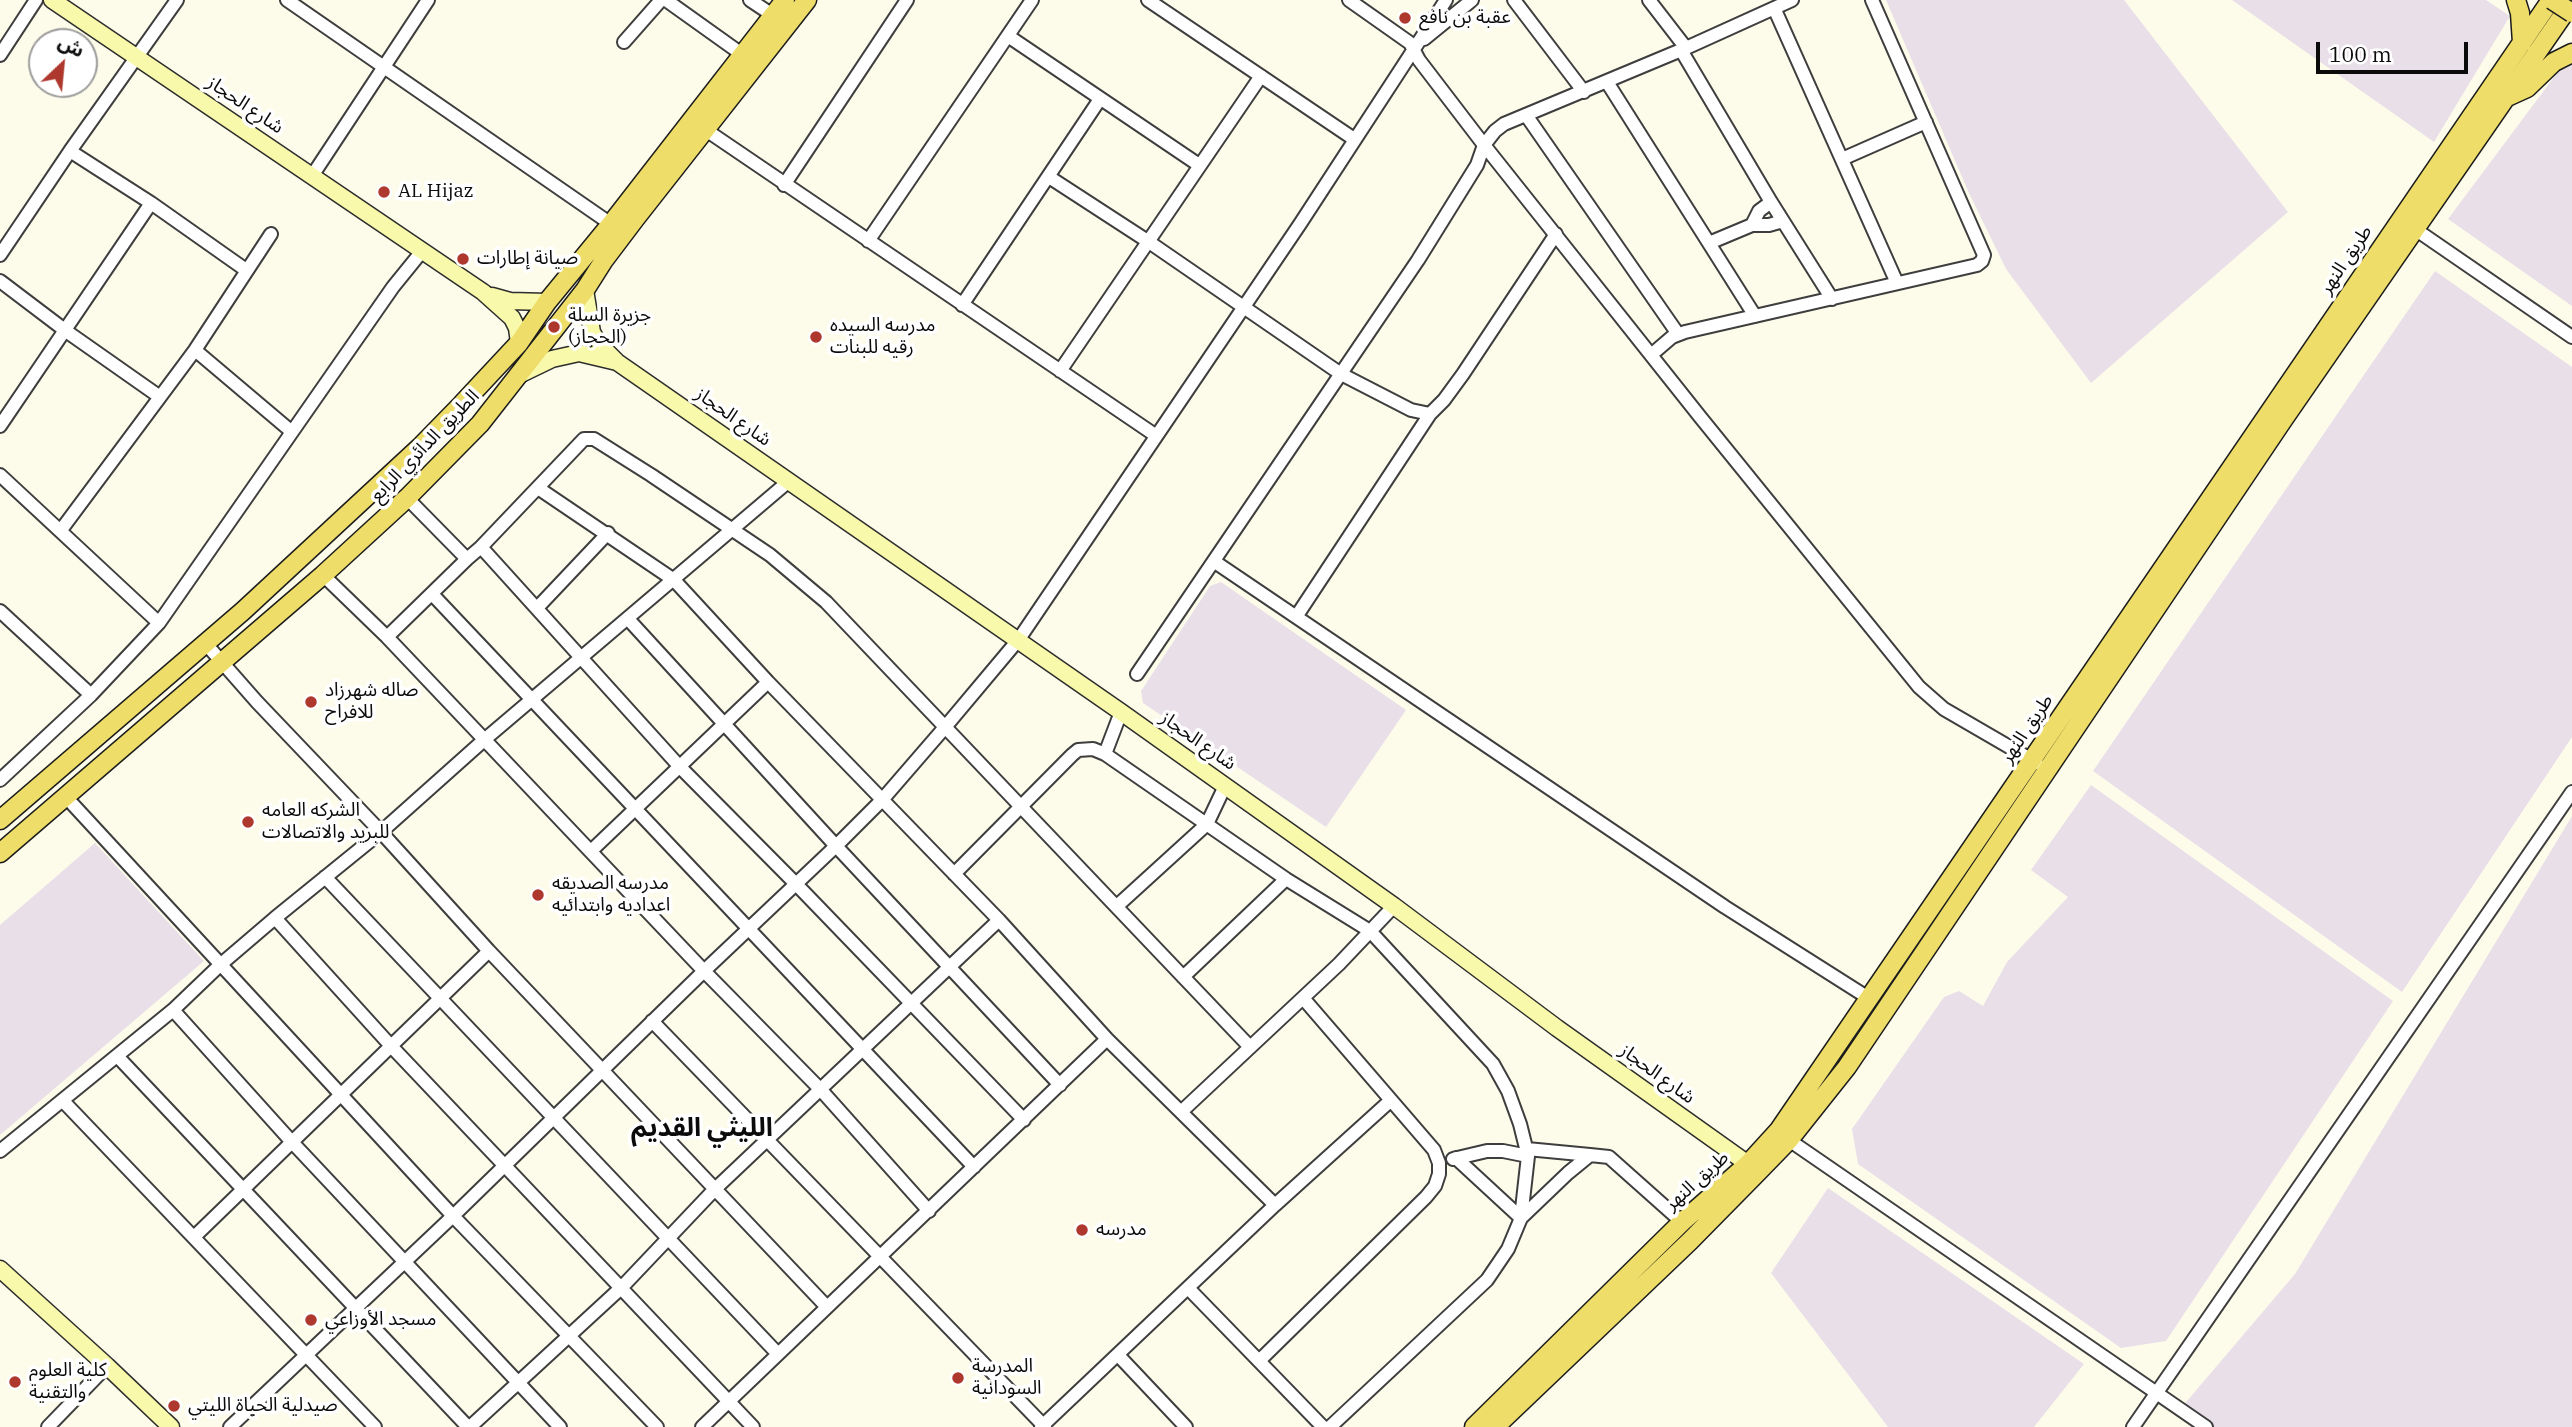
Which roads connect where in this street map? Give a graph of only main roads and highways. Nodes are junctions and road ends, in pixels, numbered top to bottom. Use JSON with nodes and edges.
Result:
{"nodes":[{"id":1,"x":52,"y":0,"type":"edge"},
{"id":2,"x":785,"y":0,"type":"edge"},
{"id":3,"x":807,"y":0,"type":"edge"},
{"id":4,"x":2516,"y":0,"type":"edge"},
{"id":5,"x":2551,"y":0,"type":"edge"},
{"id":6,"x":2571,"y":1,"type":"edge"},
{"id":7,"x":2572,"y":13,"type":"edge"},
{"id":8,"x":2522,"y":43,"type":"junction"},
{"id":9,"x":2572,"y":53,"type":"edge"},
{"id":10,"x":2505,"y":98,"type":"junction"},
{"id":11,"x":585,"y":290,"type":"junction"},
{"id":12,"x":483,"y":292,"type":"junction"},
{"id":13,"x":547,"y":302,"type":"junction"},
{"id":14,"x":519,"y":343,"type":"junction"},
{"id":15,"x":617,"y":362,"type":"junction"},
{"id":16,"x":521,"y":374,"type":"junction"},
{"id":17,"x":2039,"y":765,"type":"junction"},
{"id":18,"x":0,"y":820,"type":"edge"},
{"id":19,"x":0,"y":853,"type":"edge"},
{"id":20,"x":1748,"y":1164,"type":"junction"},
{"id":21,"x":0,"y":1269,"type":"edge"},
{"id":22,"x":171,"y":1427,"type":"edge"},
{"id":23,"x":1474,"y":1427,"type":"edge"},
{"id":24,"x":1495,"y":1427,"type":"edge"}],
"edges":[{"from":1,"to":12,"type":"main road","name":"شارع الحجاز"},
{"from":2,"to":13,"type":"main road","name":"الطريق الدائري الرابع"},
{"from":3,"to":11,"type":"main road","name":"الطريق الدائري الرابع"},
{"from":4,"to":8,"type":"main road"},
{"from":5,"to":7,"type":"main road","bridge":true},
{"from":5,"to":8,"type":"main road","name":"طريق النهر"},
{"from":6,"to":10,"type":"main road","name":"طريق النهر"},
{"from":8,"to":17,"type":"main road","name":"طريق النهر"},
{"from":9,"to":10,"type":"main road"},
{"from":10,"to":17,"type":"main road","name":"طريق النهر"},
{"from":11,"to":15,"type":"main road","name":"شارع الحجاز"},
{"from":11,"to":16,"type":"main road","name":"الطريق الدائري الرابع"},
{"from":12,"to":13,"type":"main road","name":"شارع الحجاز"},
{"from":12,"to":14,"type":"main road","name":"شارع الحجاز"},
{"from":13,"to":14,"type":"main road","name":"الطريق الدائري الرابع"},
{"from":14,"to":18,"type":"main road","name":"الطريق الدائري الرابع"},
{"from":15,"to":16,"type":"main road","name":"شارع الحجاز"},
{"from":15,"to":20,"type":"main road","name":"شارع الحجاز"},
{"from":16,"to":19,"type":"main road","name":"الطريق الدائري الرابع"},
{"from":17,"to":20,"type":"main road","name":"طريق النهر"},
{"from":17,"to":24,"type":"main road","name":"طريق النهر"},
{"from":20,"to":23,"type":"main road","name":"طريق النهر"},
{"from":21,"to":22,"type":"main road"}]}
